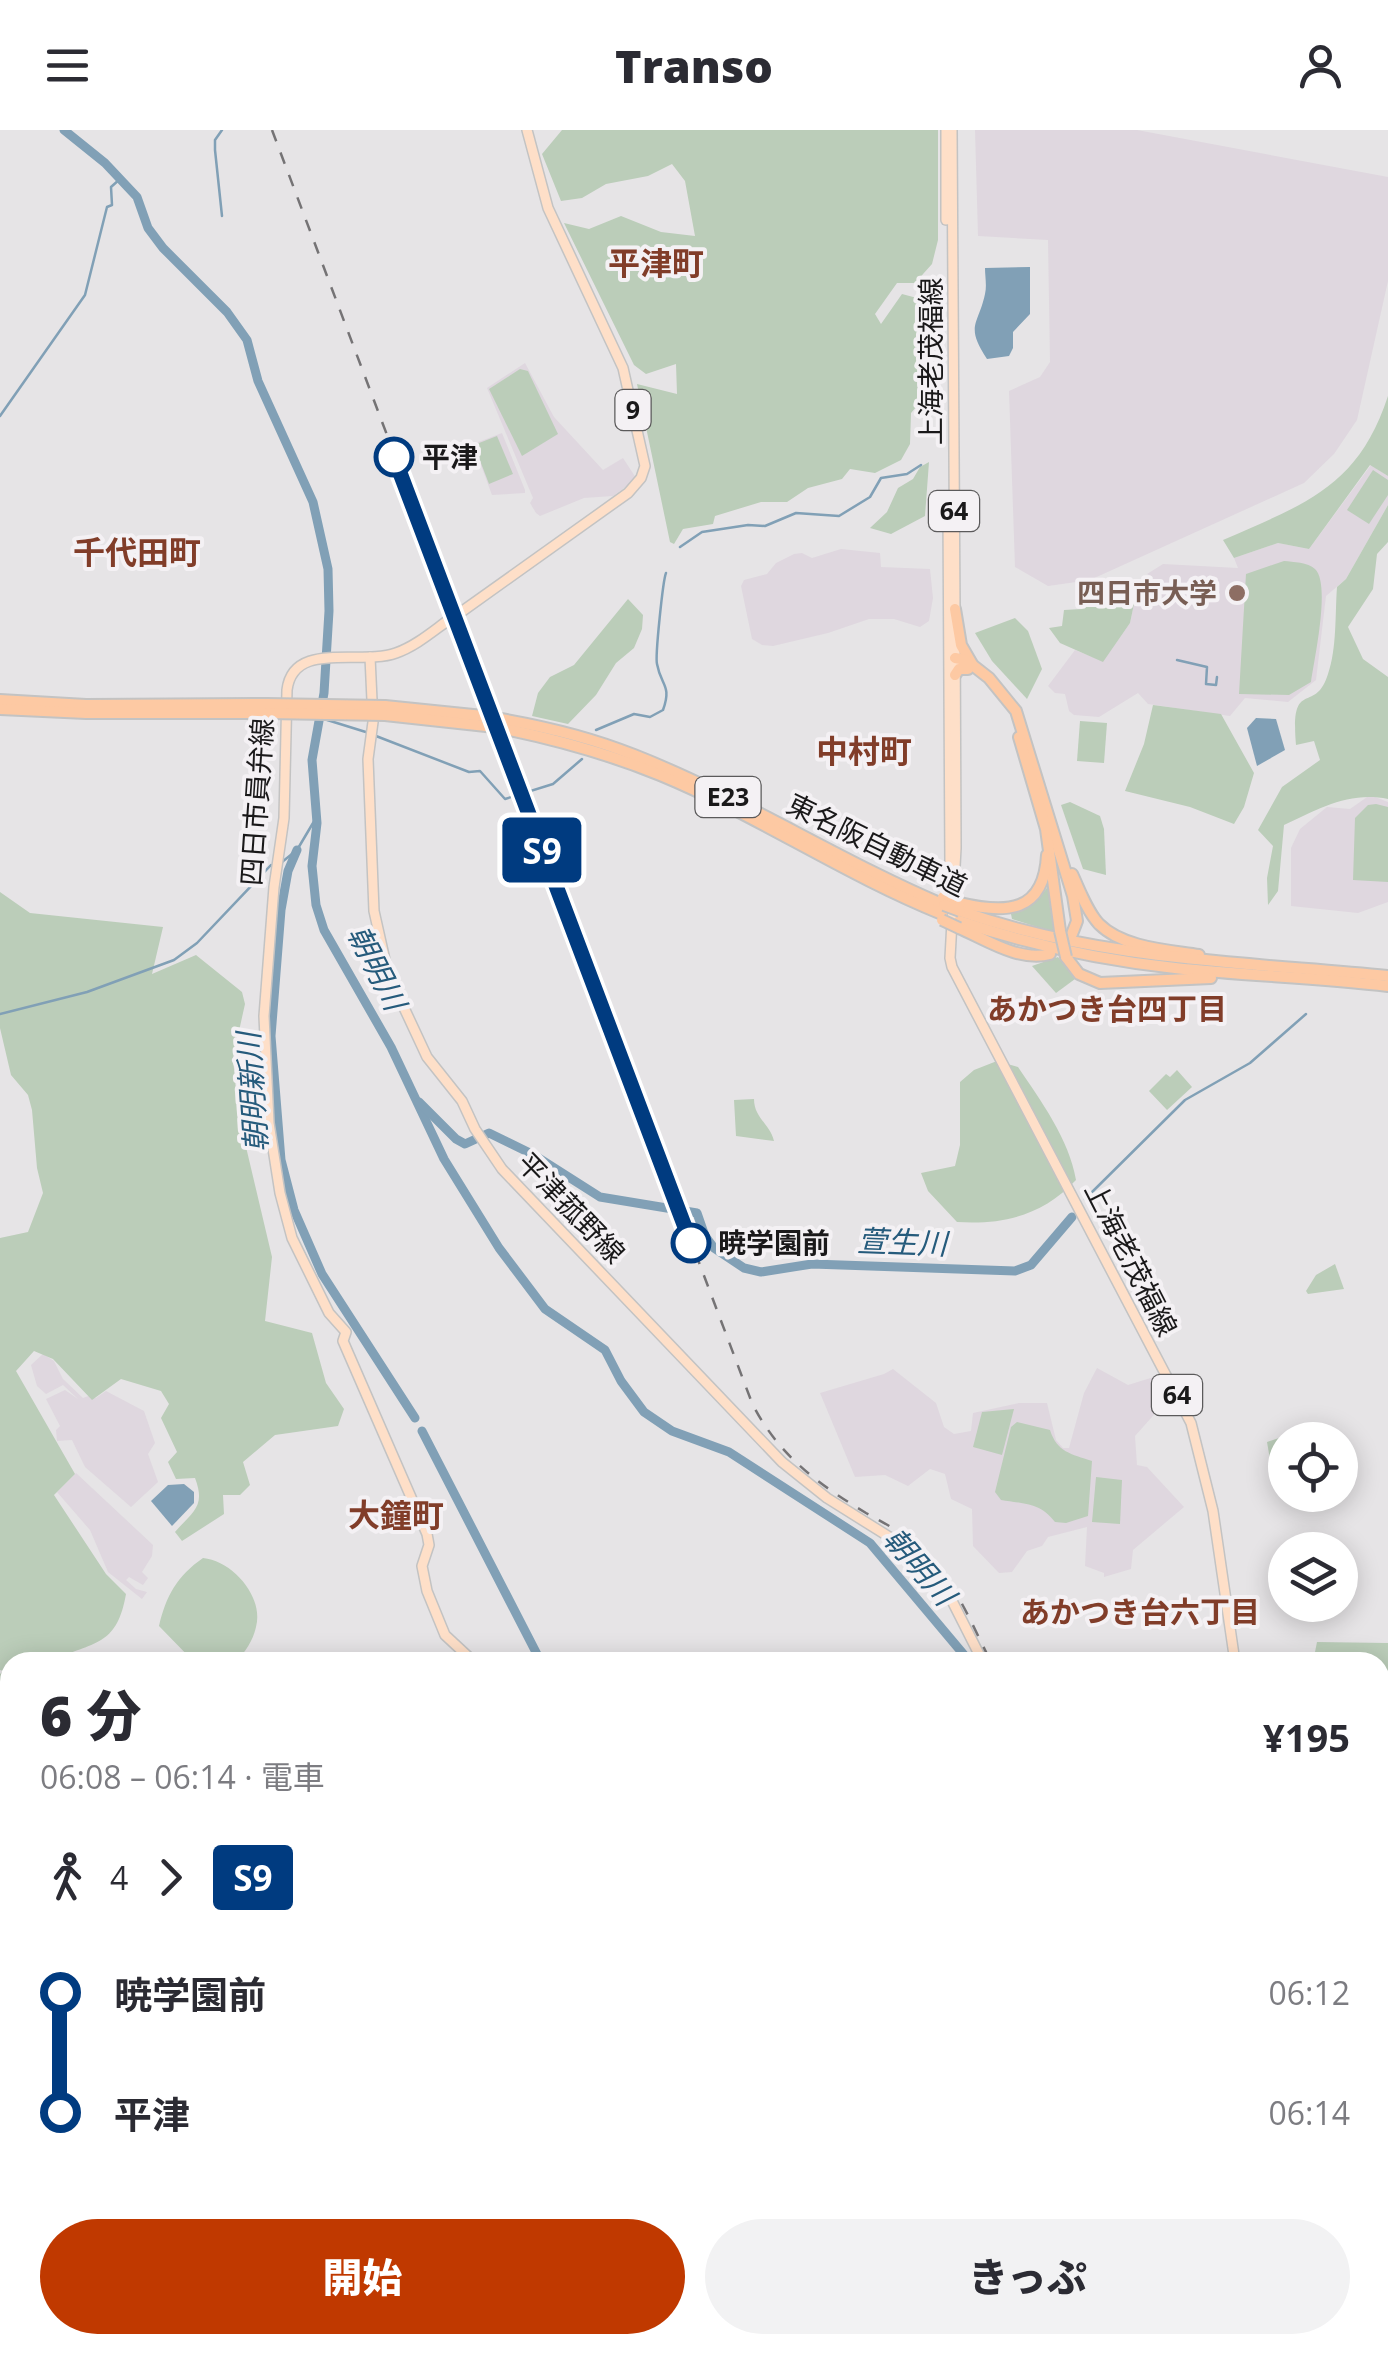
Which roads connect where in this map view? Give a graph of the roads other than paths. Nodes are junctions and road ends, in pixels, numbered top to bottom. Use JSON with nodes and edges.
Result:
{"nodes":[{"id":1,"x":528,"y":130,"type":"edge"},
{"id":2,"x":949,"y":130,"type":"edge"},
{"id":3,"x":955,"y":609,"type":"junction"},
{"id":4,"x":367,"y":657,"type":"junction"},
{"id":5,"x":954,"y":658,"type":"junction"},
{"id":6,"x":970,"y":667,"type":"junction"},
{"id":7,"x":955,"y":675,"type":"junction"},
{"id":8,"x":1,"y":702,"type":"edge"},
{"id":9,"x":503,"y":724,"type":"junction"},
{"id":10,"x":1050,"y":831,"type":"junction"},
{"id":11,"x":952,"y":910,"type":"junction"},
{"id":12,"x":1066,"y":933,"type":"junction"},
{"id":13,"x":1050,"y":954,"type":"dead end"},
{"id":14,"x":1298,"y":974,"type":"junction"},
{"id":15,"x":1388,"y":976,"type":"edge"},
{"id":16,"x":1371,"y":979,"type":"junction"},
{"id":17,"x":1388,"y":986,"type":"edge"},
{"id":18,"x":462,"y":1652,"type":"edge"},
{"id":19,"x":978,"y":1652,"type":"edge"},
{"id":20,"x":1235,"y":1652,"type":"edge"}],
"edges":[{"from":1,"to":4,"type":"main road","name":"四日市員弁線","number":"9"},
{"from":2,"to":3,"type":"main road","name":"上海老茂福線","number":"64"},
{"from":2,"to":11,"type":"main road","name":"上海老茂福線","number":"64"},
{"from":3,"to":5,"type":"main road","name":"上海老茂福線","number":"64"},
{"from":3,"to":6,"type":"highway"},
{"from":4,"to":18,"type":"main road","name":"四日市員弁線","number":"9"},
{"from":4,"to":19,"type":"main road","name":"平津菰野線"},
{"from":5,"to":6,"type":"highway"},
{"from":5,"to":7,"type":"main road","name":"上海老茂福線","number":"64"},
{"from":6,"to":7,"type":"highway"},
{"from":6,"to":10,"type":"highway"},
{"from":7,"to":11,"type":"main road","name":"上海老茂福線","number":"64"},
{"from":8,"to":9,"type":"highway","name":"東名阪自動車道","number":"E23","bridge":true},
{"from":9,"to":11,"type":"highway","name":"東名阪自動車道","number":"E23"},
{"from":9,"to":11,"type":"highway","name":"東名阪自動車道","number":"E23"},
{"from":10,"to":11,"type":"highway"},
{"from":10,"to":12,"type":"highway"},
{"from":10,"to":12,"type":"highway"},
{"from":10,"to":14,"type":"highway"},
{"from":11,"to":13,"type":"highway"},
{"from":11,"to":14,"type":"highway","name":"東名阪自動車道","number":"E23"},
{"from":11,"to":20,"type":"main road","name":"上海老茂福線","number":"64"},
{"from":12,"to":14,"type":"highway","bridge":true},
{"from":14,"to":16,"type":"highway","name":"東名阪自動車道","number":"E23"},
{"from":15,"to":16,"type":"highway","name":"東名阪自動車道"},
{"from":16,"to":17,"type":"highway","name":"東名阪自動車道"}]}
